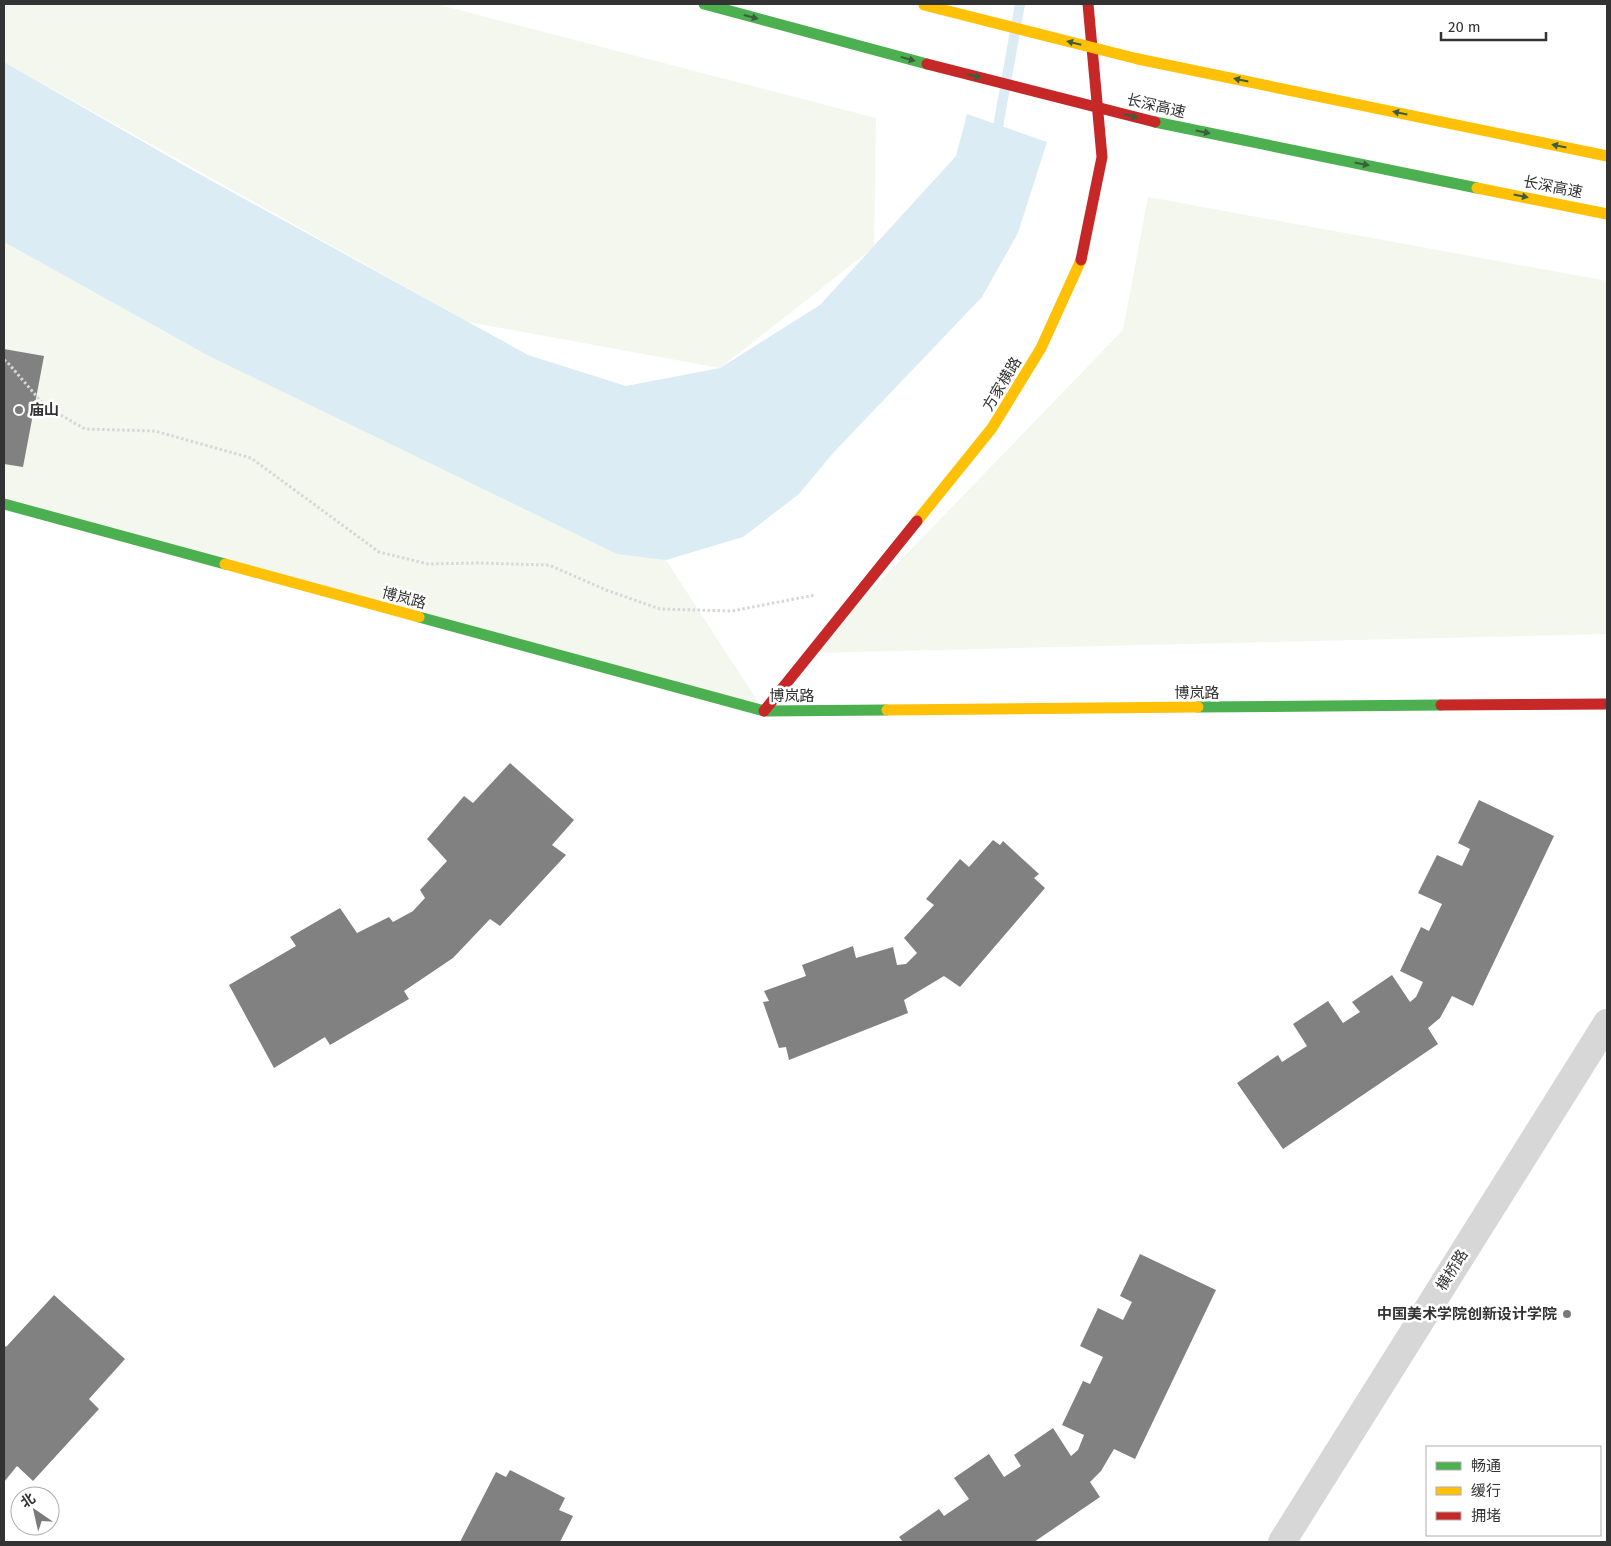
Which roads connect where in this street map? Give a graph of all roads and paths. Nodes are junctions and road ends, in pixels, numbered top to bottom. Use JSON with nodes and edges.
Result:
{"nodes":[{"id":1,"x":704,"y":4,"type":"edge"},
{"id":2,"x":922,"y":4,"type":"edge"},
{"id":3,"x":1088,"y":4,"type":"edge"},
{"id":4,"x":1607,"y":156,"type":"edge"},
{"id":5,"x":1607,"y":214,"type":"edge"},
{"id":6,"x":4,"y":360,"type":"edge"},
{"id":7,"x":4,"y":504,"type":"edge"},
{"id":8,"x":817,"y":595,"type":"dead end"},
{"id":9,"x":1607,"y":704,"type":"edge"},
{"id":10,"x":764,"y":711,"type":"junction"},
{"id":11,"x":1607,"y":1023,"type":"edge"},
{"id":12,"x":1282,"y":1542,"type":"edge"}],
"edges":[{"from":1,"to":5,"type":"main road","name":"长深高速","one_way":true,"bridge":true},
{"from":4,"to":2,"type":"main road","one_way":true,"bridge":true},
{"from":3,"to":10,"type":"main road","name":"方家横路"},
{"from":6,"to":8,"type":"path"},
{"from":7,"to":10,"type":"main road","name":"博岚路"},
{"from":9,"to":10,"type":"main road","name":"博岚路"},
{"from":11,"to":12,"type":"street","name":"横桥路"}]}
